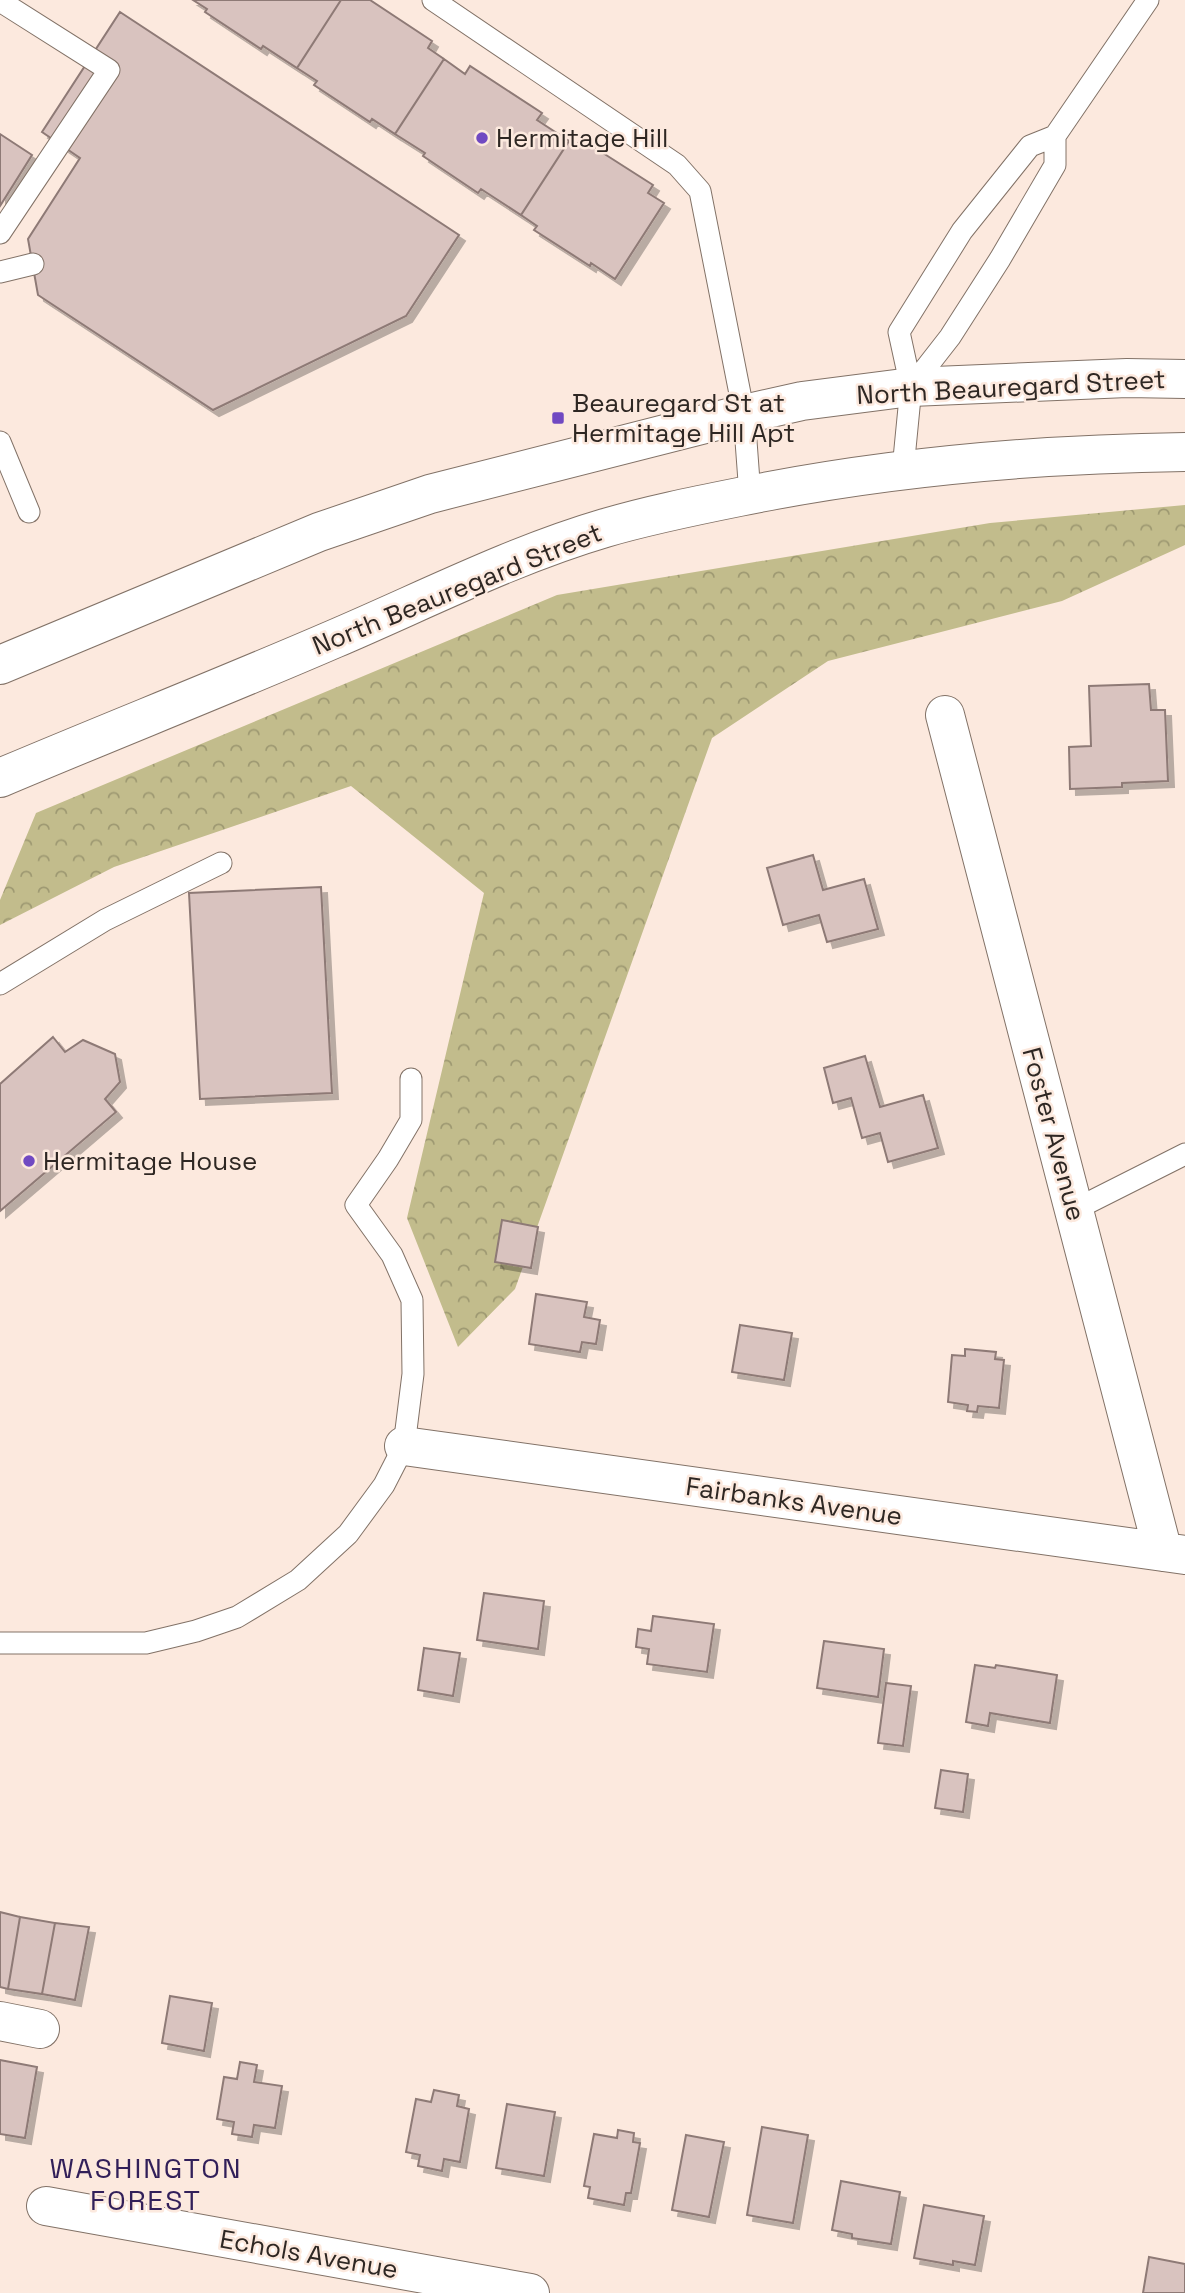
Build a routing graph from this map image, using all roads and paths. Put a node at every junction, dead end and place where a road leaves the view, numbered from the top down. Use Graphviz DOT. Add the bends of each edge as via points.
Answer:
graph roads {
  1 [pos="433,0"];
  2 [pos="1148,0"];
  3 [pos="0,1"];
  4 [pos="1055,136"];
  5 [pos="0,233"];
  6 [pos="33,264"];
  7 [pos="0,272"];
  8 [pos="1185,379"];
  9 [pos="911,387"];
  10 [pos="744,414"];
  11 [pos="0,442"];
  12 [pos="1185,452"];
  13 [pos="903,469"];
  14 [pos="750,495"];
  15 [pos="29,512"];
  16 [pos="0,665"];
  17 [pos="944,715"];
  18 [pos="0,778"];
  19 [pos="221,863"];
  20 [pos="0,984"];
  21 [pos="411,1079"];
  22 [pos="1185,1154"];
  23 [pos="1074,1210"];
  24 [pos="404,1446"];
  25 [pos="1174,1553"];
  26 [pos="0,1643"];
  27 [pos="0,2021"];
  28 [pos="40,2029"];
  29 [pos="46,2206"];
  30 [pos="530,2293"];
  1 -- 10 [label="lane" via="677,164 700,191"];
  2 -- 4 [label="lane"];
  3 -- 5 [label="lane" via="109,70"];
  4 -- 9 [label="lane" via="1055,165 957,326"];
  4 -- 9 [label="lane" via="1030,146 962,231 899,332"];
  6 -- 7 [label="lane"];
  8 -- 9 [label="main road, North Beauregard Street"];
  9 -- 10 [label="main road, North Beauregard Street" via="802,401"];
  9 -- 13 [label="lane"];
  10 -- 14 [label="lane"];
  10 -- 16 [label="main road, North Beauregard Street" via="430,494 331,527"];
  11 -- 15 [label="lane"];
  12 -- 13 [label="main road, North Beauregard Street" via="1012,458"];
  13 -- 14 [label="main road, North Beauregard Street"];
  14 -- 18 [label="main road, North Beauregard Street" via="604,528 543,550"];
  17 -- 23 [label="main road, Foster Avenue"];
  19 -- 20 [label="lane" via="105,920"];
  21 -- 24 [label="lane" via="411,1120 356,1205 392,1255 412,1300 413,1374"];
  22 -- 23 [label="lane"];
  23 -- 25 [label="main road, Foster Avenue"];
  24 -- 25 [label="main road, Fairbanks Avenue"];
  24 -- 26 [label="lane" via="384,1485 348,1534 298,1580 237,1617 146,1643"];
  27 -- 28 [label="main road"];
  29 -- 30 [label="main road, Echols Avenue"];
}
